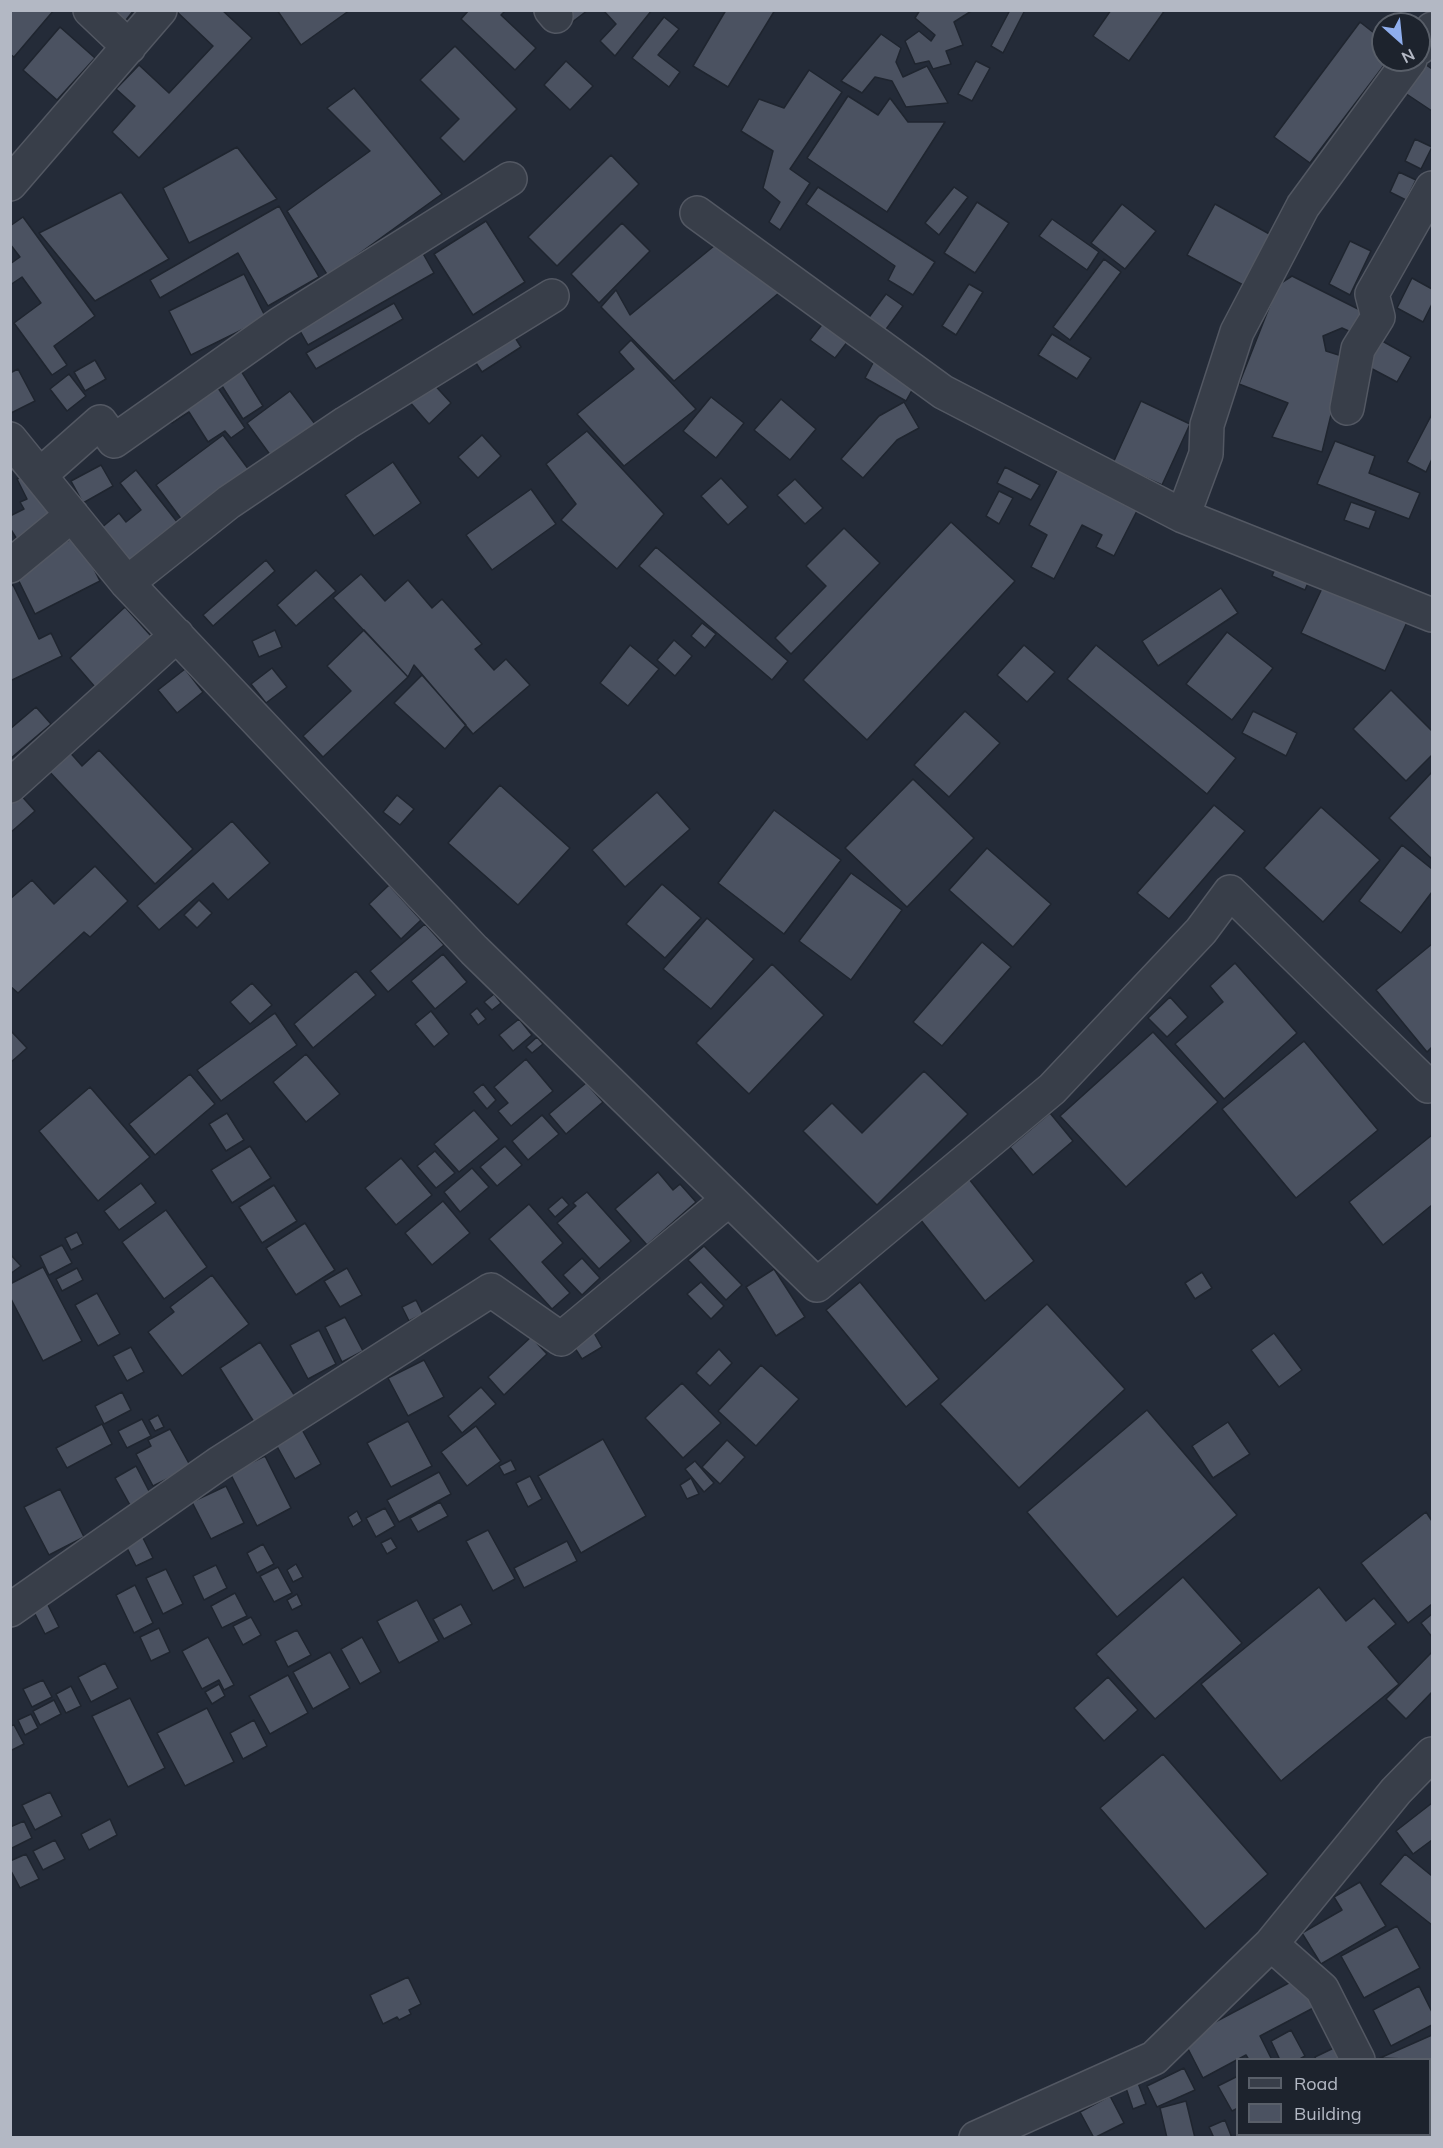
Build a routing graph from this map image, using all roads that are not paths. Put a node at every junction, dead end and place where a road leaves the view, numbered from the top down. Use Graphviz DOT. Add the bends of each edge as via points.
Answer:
graph roads {
  1 [pos="90,10"];
  2 [pos="160,10"];
  3 [pos="1420,10"];
  4 [pos="1432,21"];
  5 [pos="129,47"];
  6 [pos="1401,72"];
  7 [pos="510,178"];
  8 [pos="10,184"];
  9 [pos="1432,188"];
  10 [pos="697,213"];
  11 [pos="552,296"];
  12 [pos="1347,408"];
  13 [pos="10,439"];
  14 [pos="40,475"];
  15 [pos="72,515"];
  16 [pos="1183,516"];
  17 [pos="10,566"];
  18 [pos="128,583"];
  19 [pos="1432,615"];
  20 [pos="177,635"];
  21 [pos="10,786"];
  22 [pos="1431,1087"];
  23 [pos="728,1200"];
  24 [pos="10,1610"];
  25 [pos="1432,1754"];
  26 [pos="1271,1944"];
  27 [pos="1357,2058"];
  28 [pos="976,2138"];
  1 -- 5 [label="street"];
  2 -- 5 [label="street"];
  3 -- 4 [label="street"];
  5 -- 8 [label="street"];
  6 -- 16 [label="street" via="1303,206 1238,332 1208,425 1206,454"];
  7 -- 14 [label="street" via="279,324 114,441 100,422"];
  9 -- 12 [label="street" via="1372,294 1378,317 1358,349"];
  10 -- 16 [label="street" via="943,392"];
  11 -- 18 [label="street" via="346,423 229,502"];
  13 -- 14 [label="street"];
  14 -- 15 [label="street"];
  15 -- 17 [label="street"];
  15 -- 18 [label="street"];
  16 -- 19 [label="street"];
  18 -- 20 [label="street"];
  20 -- 21 [label="street"];
  20 -- 23 [label="street" via="474,950"];
  22 -- 23 [label="street" via="1230,892 1201,931 1052,1089 817,1285"];
  23 -- 24 [label="street" via="561,1339 491,1290 218,1464"];
  25 -- 26 [label="street" via="1396,1791"];
  26 -- 27 [label="street" via="1322,1989"];
  26 -- 28 [label="street" via="1154,2058"];
}
